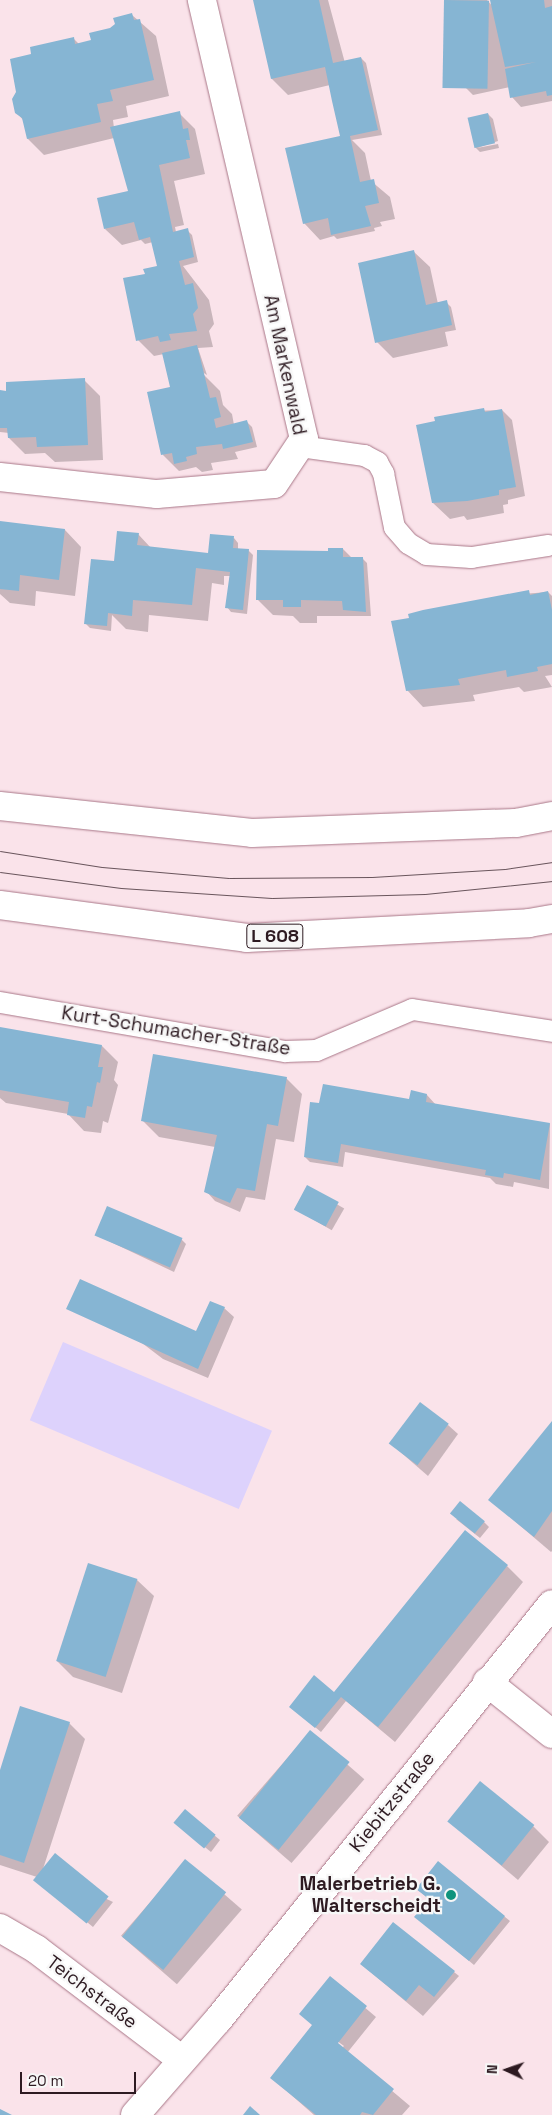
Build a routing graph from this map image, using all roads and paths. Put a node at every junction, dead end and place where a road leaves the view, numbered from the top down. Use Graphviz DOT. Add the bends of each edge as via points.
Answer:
graph roads {
  1 [pos="202,0"];
  2 [pos="300,446"];
  3 [pos="0,477"];
  4 [pos="548,545"];
  5 [pos="5,805"];
  6 [pos="552,816"];
  7 [pos="0,905"];
  8 [pos="552,919"];
  9 [pos="0,1002"];
  10 [pos="552,1031"];
  11 [pos="552,1604"];
  12 [pos="487,1682"];
  13 [pos="552,1734"];
  14 [pos="0,1928"];
  15 [pos="181,2059"];
  16 [pos="134,2115"];
  1 -- 2 [label="street, Am Markenwald" via="304,439"];
  2 -- 3 [label="street, Am Markenwald" via="274,484 157,494"];
  2 -- 4 [label="lane" via="364,455 377,462 383,473 394,527 408,543 426,554 471,557"];
  5 -- 6 [label="street" via="252,833 516,823"];
  7 -- 8 [label="street, L 608" via="247,938"];
  9 -- 10 [label="lane, Kurt-Schumacher-Straße" via="285,1051 316,1050 412,1009"];
  11 -- 12 [label="street, Kiebitzstraße"];
  12 -- 13 [label="street"];
  12 -- 15 [label="street, Kiebitzstraße" via="218,2020"];
  14 -- 15 [label="street, Teichstraße" via="36,1949"];
  15 -- 16 [label="street, Kiebitzstraße"];
}
